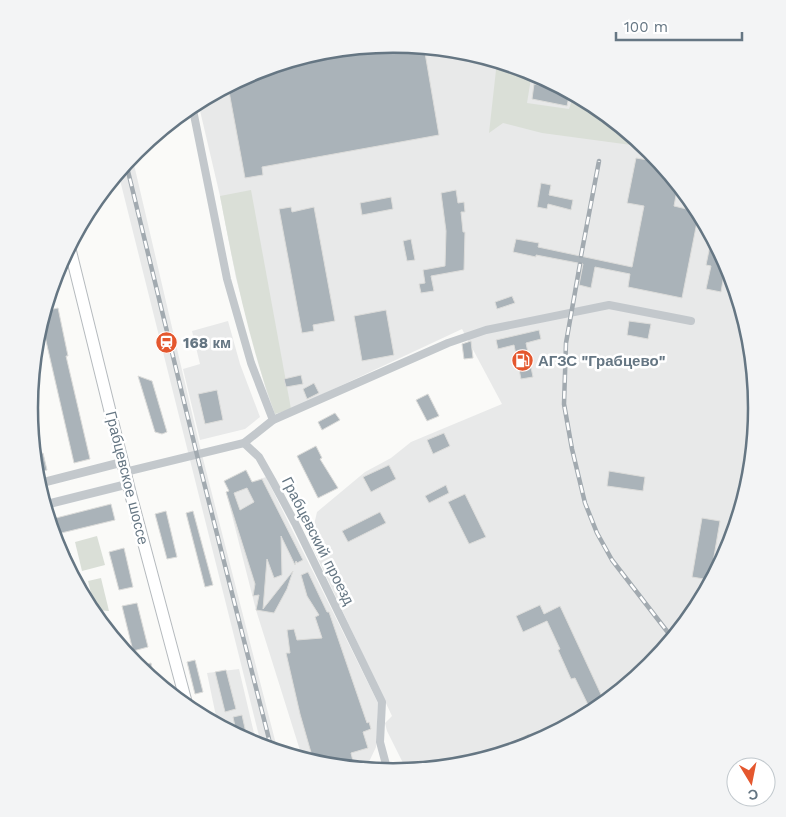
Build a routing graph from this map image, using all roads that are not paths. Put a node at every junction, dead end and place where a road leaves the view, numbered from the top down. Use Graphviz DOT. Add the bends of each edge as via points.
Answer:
graph roads {
  1 [pos="194,114"];
  2 [pos="72,256"];
  3 [pos="691,321"];
  4 [pos="273,420"];
  5 [pos="244,444"];
  6 [pos="125,473"];
  7 [pos="45,483"];
  8 [pos="50,502"];
  9 [pos="185,697"];
  10 [pos="386,764"];
  1 -- 4 [label="street" via="227,279 251,363"];
  2 -- 6 [label="main road, Грабцевское шоссе"];
  3 -- 4 [label="street" via="609,305 486,330"];
  4 -- 5 [label="street"];
  5 -- 6 [label="street"];
  5 -- 10 [label="street, Грабцевский проезд" via="259,457 277,489 382,702 380,742"];
  6 -- 7 [label="street"];
  6 -- 8 [label="street"];
  6 -- 9 [label="main road, Грабцевское шоссе"];
}
